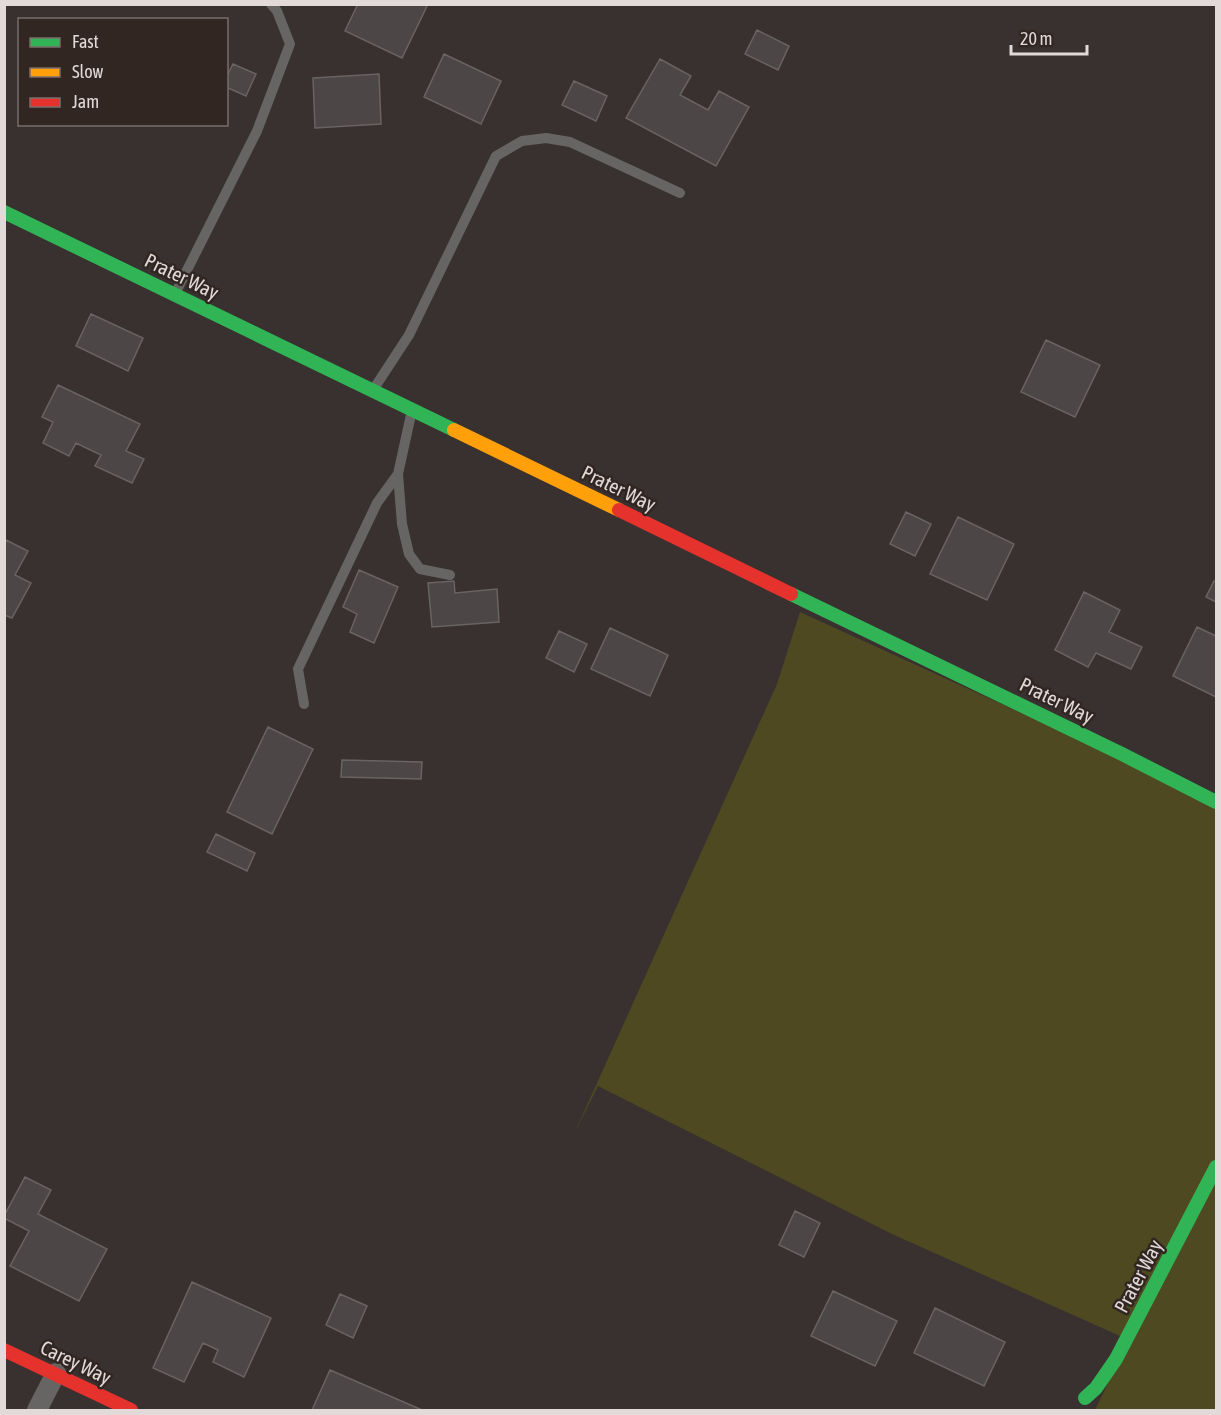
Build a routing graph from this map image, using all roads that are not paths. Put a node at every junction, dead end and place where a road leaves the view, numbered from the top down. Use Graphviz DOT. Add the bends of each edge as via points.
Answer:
graph roads {
  1 [pos="271,4"];
  2 [pos="680,193"];
  3 [pos="4,212"];
  4 [pos="174,294"];
  5 [pos="373,390"];
  6 [pos="412,409"];
  7 [pos="398,474"];
  8 [pos="450,575"];
  9 [pos="304,704"];
  10 [pos="1216,802"];
  11 [pos="1216,1167"];
  12 [pos="4,1350"];
  13 [pos="56,1373"];
  14 [pos="1085,1398"];
  15 [pos="38,1410"];
  16 [pos="131,1410"];
  1 -- 4 [label="lane" via="290,44 257,131"];
  2 -- 5 [label="lane" via="570,142 546,138 522,141 496,156 409,335"];
  3 -- 4 [label="street, Prater Way"];
  4 -- 5 [label="street, Prater Way"];
  5 -- 6 [label="street, Prater Way"];
  6 -- 7 [label="lane"];
  6 -- 10 [label="street, Prater Way"];
  7 -- 8 [label="lane" via="409,554 420,569"];
  7 -- 9 [label="lane" via="377,503 298,669"];
  11 -- 14 [label="street, Prater Way" via="1116,1359"];
  12 -- 13 [label="street, Carey Way"];
  13 -- 15 [label="street"];
  13 -- 16 [label="street, Carey Way"];
}
